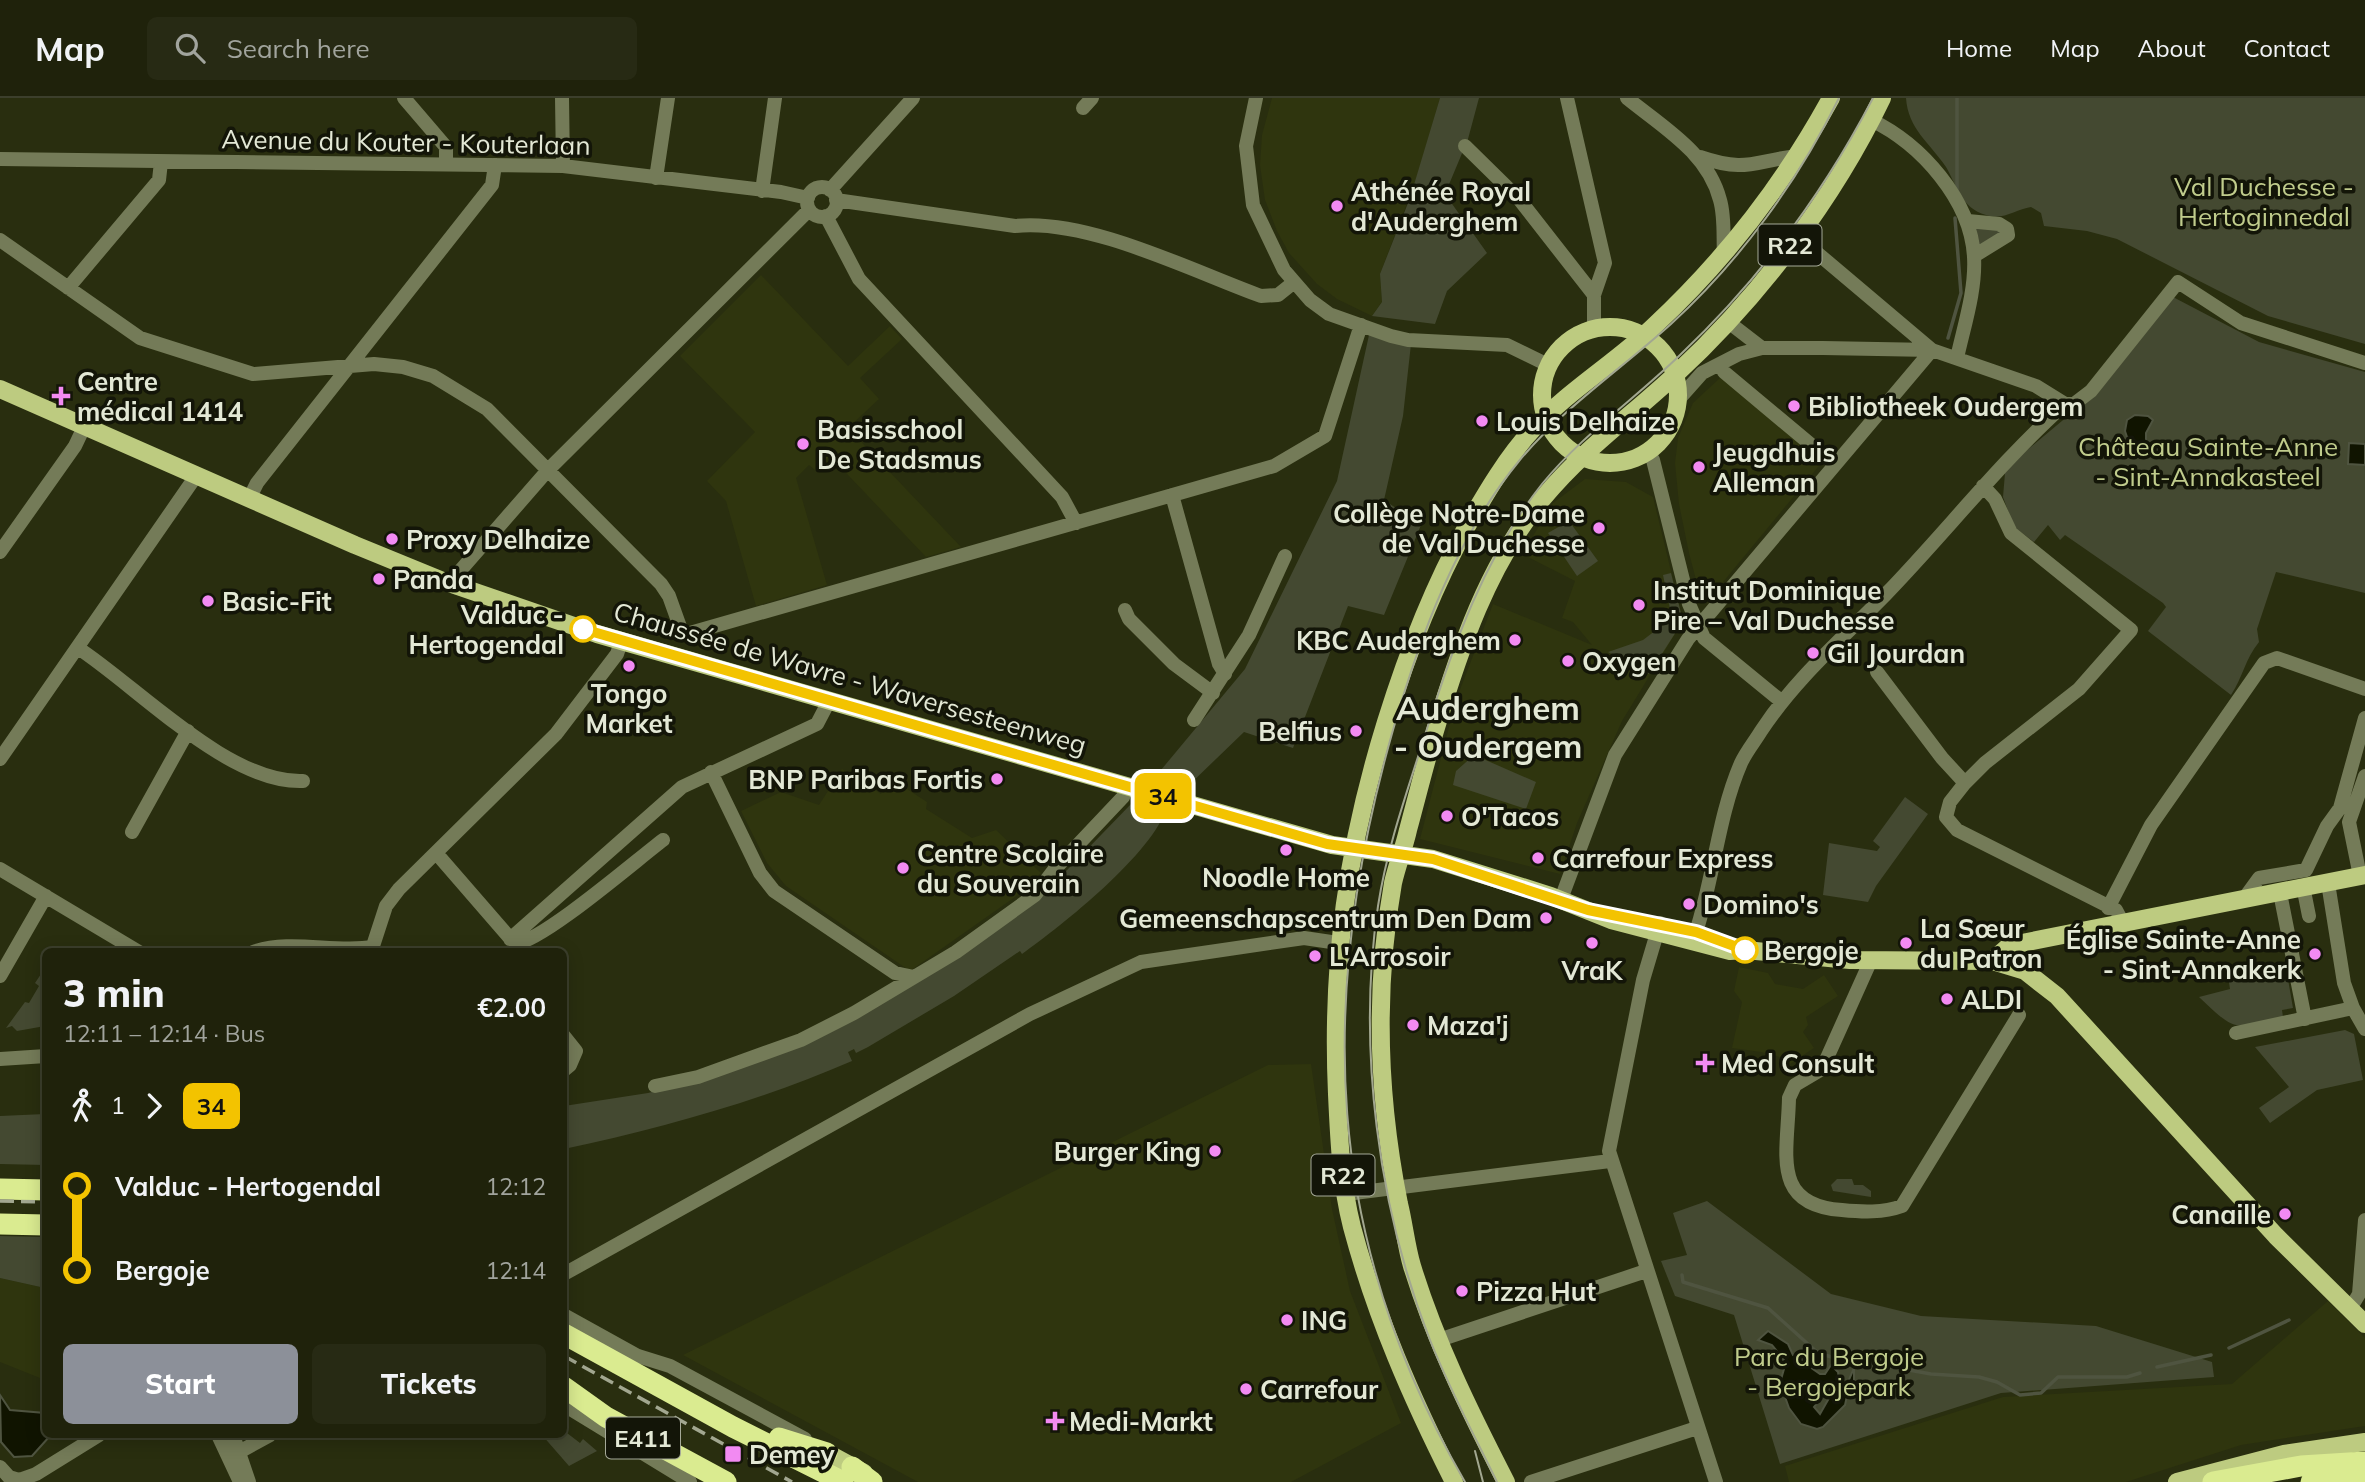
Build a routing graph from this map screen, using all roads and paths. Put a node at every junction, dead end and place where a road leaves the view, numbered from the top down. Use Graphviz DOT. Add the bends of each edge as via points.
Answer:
graph roads {
  1 [pos="404,98"];
  2 [pos="562,98"];
  3 [pos="668,98"];
  4 [pos="775,98"];
  5 [pos="913,98"];
  6 [pos="1256,98"];
  7 [pos="1566,98"];
  8 [pos="1627,98"];
  9 [pos="1831,98"];
  10 [pos="1882,98"];
  11 [pos="1871,120"];
  12 [pos="1465,146"];
  13 [pos="1797,156"];
  14 [pos="1700,157"];
  15 [pos="0,159"];
  16 [pos="162,162"];
  17 [pos="446,164"];
  18 [pos="495,165"];
  19 [pos="563,166"];
  20 [pos="656,177"];
  21 [pos="762,191"];
  22 [pos="833,195"];
  23 [pos="808,204"];
  24 [pos="826,216"];
  25 [pos="1968,221"];
  26 [pos="1797,236"];
  27 [pos="0,240"];
  28 [pos="1724,255"];
  29 [pos="1975,256"];
  30 [pos="1293,283"];
  31 [pos="68,288"];
  32 [pos="1594,295"];
  33 [pos="1727,321"];
  34 [pos="1361,325"];
  35 [pos="1594,328"];
  36 [pos="1644,335"];
  37 [pos="1762,348"];
  38 [pos="1932,350"];
  39 [pos="1957,358"];
  40 [pos="2365,363"];
  41 [pos="1548,365"];
  42 [pos="350,366"];
  43 [pos="1724,372"];
  44 [pos="1676,375"];
  45 [pos="0,390"];
  46 [pos="1678,400"];
  47 [pos="2065,404"];
  48 [pos="1545,417"];
  49 [pos="85,427"];
  50 [pos="1647,452"];
  51 [pos="1581,457"];
  52 [pos="1827,458"];
  53 [pos="548,470"];
  54 [pos="196,476"];
  55 [pos="1983,486"];
  56 [pos="1172,495"];
  57 [pos="249,499"];
  58 [pos="1076,523"];
  59 [pos="0,552"];
  60 [pos="1285,556"];
  61 [pos="454,584"];
  62 [pos="1125,610"];
  63 [pos="1699,626"];
  64 [pos="683,635"];
  65 [pos="621,642"];
  66 [pos="78,648"];
  67 [pos="677,658"];
  68 [pos="1877,672"];
  69 [pos="1225,674"];
  70 [pos="2365,689"];
  71 [pos="1213,693"];
  72 [pos="829,701"];
  73 [pos="1781,701"];
  74 [pos="2365,718"];
  75 [pos="1194,720"];
  76 [pos="188,731"];
  77 [pos="0,759"];
  78 [pos="711,772"];
  79 [pos="2365,776"];
  80 [pos="303,782"];
  81 [pos="1965,783"];
  82 [pos="1127,786"];
  83 [pos="2334,817"];
  84 [pos="2349,822"];
  85 [pos="132,832"];
  86 [pos="663,840"];
  87 [pos="1352,847"];
  88 [pos="437,854"];
  89 [pos="1401,854"];
  90 [pos="0,869"];
  91 [pos="2362,876"];
  92 [pos="2328,883"];
  93 [pos="2307,884"];
  94 [pos="2280,893"];
  95 [pos="46,897"];
  96 [pos="1561,899"];
  97 [pos="2243,900"];
  98 [pos="2108,908"];
  99 [pos="2309,916"];
  100 [pos="2124,925"];
  101 [pos="1658,929"];
  102 [pos="1696,932"];
  103 [pos="2055,939"];
  104 [pos="1338,943"];
  105 [pos="512,945"];
  106 [pos="132,948"];
  107 [pos="272,948"];
  108 [pos="301,948"];
  109 [pos="373,948"];
  110 [pos="1745,950"];
  111 [pos="1871,960"];
  112 [pos="1992,961"];
  113 [pos="2015,968"];
  114 [pos="0,976"];
  115 [pos="914,977"];
  116 [pos="2353,1008"];
  117 [pos="2019,1015"];
  118 [pos="2305,1019"];
  119 [pos="2365,1029"];
  120 [pos="2236,1033"];
  121 [pos="567,1040"];
  122 [pos="42,1056"];
  123 [pos="0,1059"];
  124 [pos="567,1068"];
  125 [pos="654,1086"];
  126 [pos="1610,1161"];
  127 [pos="1395,1186"];
  128 [pos="0,1189"];
  129 [pos="42,1189"];
  130 [pos="1346,1194"];
  131 [pos="2365,1220"];
  132 [pos="0,1224"];
  133 [pos="42,1225"];
  134 [pos="1646,1271"];
  135 [pos="567,1272"];
  136 [pos="2350,1309"];
  137 [pos="567,1317"];
  138 [pos="2365,1324"];
  139 [pos="567,1336"];
  140 [pos="1439,1340"];
  141 [pos="635,1373"];
  142 [pos="567,1389"];
  143 [pos="567,1407"];
  144 [pos="1697,1428"];
  145 [pos="94,1438"];
  146 [pos="219,1438"];
  147 [pos="234,1438"];
  148 [pos="265,1438"];
  149 [pos="2365,1442"];
  150 [pos="239,1452"];
  151 [pos="827,1453"];
  152 [pos="2365,1462"];
  153 [pos="0,1467"];
  154 [pos="848,1475"];
  155 [pos="2365,1478"];
  156 [pos="18,1481"];
  157 [pos="240,1482"];
  158 [pos="249,1482"];
  159 [pos="690,1482"];
  160 [pos="726,1482"];
  161 [pos="872,1482"];
  162 [pos="881,1482"];
  163 [pos="1454,1482"];
  164 [pos="1506,1482"];
  165 [pos="1531,1482"];
  166 [pos="1716,1482"];
  167 [pos="2177,1482"];
  168 [pos="2213,1482"];
  169 [pos="2311,1482"];
  1 -- 17 [label="street" via="446,147"];
  2 -- 19 [label="street"];
  3 -- 20 [label="street"];
  4 -- 21 [label="street"];
  5 -- 22 [label="street"];
  6 -- 30 [label="street" via="1247,146 1253,205"];
  7 -- 32 [label="street" via="1605,263"];
  8 -- 14 [label="street"];
  9 -- 13 [label="main road, R22"];
  10 -- 11 [label="main road, R22"];
  11 -- 25 [label="street" via="1920,154"];
  11 -- 26 [label="main road, R22"];
  12 -- 32 [label="street" via="1519,199"];
  13 -- 14 [label="street" via="1747,167 1724,166"];
  13 -- 28 [label="main road, R22"];
  14 -- 28 [label="street" via="1721,203"];
  15 -- 16 [label="street, Avenue du Kouter - Kouterlaan"];
  16 -- 17 [label="street, Avenue du Kouter - Kouterlaan"];
  16 -- 31 [label="street" via="159,180"];
  17 -- 18 [label="street, Avenue du Kouter - Kouterlaan"];
  18 -- 19 [label="street, Avenue du Kouter - Kouterlaan"];
  18 -- 42 [label="street" via="492,185"];
  19 -- 20 [label="street, Avenue du Kouter - Kouterlaan"];
  20 -- 21 [label="street, Avenue du Kouter - Kouterlaan"];
  21 -- 23 [label="street, Avenue du Kouter - Kouterlaan"];
  22 -- 23 [label="street" via="817,188"];
  22 -- 24 [label="street" via="834,210"];
  22 -- 30 [label="street" via="1094,234 1261,296 1278,295"];
  23 -- 24 [label="street" via="816,216"];
  23 -- 53 [label="street"];
  24 -- 58 [label="street" via="859,279 1062,496"];
  25 -- 29 [label="street"];
  25 -- 29 [label="street" via="2007,229 2008,235"];
  26 -- 33 [label="main road, R22"];
  26 -- 38 [label="street"];
  27 -- 31 [label="street"];
  28 -- 36 [label="main road, R22"];
  29 -- 39 [label="street"];
  30 -- 34 [label="street" via="1329,314"];
  31 -- 42 [label="street" via="139,338 253,374"];
  32 -- 35 [label="street"];
  33 -- 37 [label="street"];
  33 -- 44 [label="main road, R22"];
  34 -- 41 [label="street" via="1408,340 1507,345"];
  34 -- 56 [label="street" via="1325,436 1274,466"];
  35 -- 36 [label="main road" via="1628,329"];
  35 -- 41 [label="main road" via="1567,341"];
  36 -- 44 [label="main road" via="1666,355"];
  36 -- 48 [label="main road, R22"];
  37 -- 38 [label="street"];
  37 -- 46 [label="street" via="1713,366"];
  38 -- 39 [label="street"];
  38 -- 63 [label="street"];
  39 -- 47 [label="street" via="2036,386"];
  40 -- 47 [label="street" via="2241,323 2178,282 2091,391 2074,404"];
  41 -- 48 [label="main road" via="1543,382"];
  42 -- 53 [label="street" via="403,367 433,376 486,409"];
  42 -- 57 [label="street"];
  43 -- 52 [label="street"];
  44 -- 46 [label="main road"];
  44 -- 51 [label="main road, R22"];
  45 -- 49 [label="main road, Chaussée de Wavre - Waversesteenweg"];
  46 -- 50 [label="main road" via="1669,430"];
  47 -- 55 [label="street"];
  48 -- 51 [label="main road" via="1558,440"];
  48 -- 87 [label="main road, R22" via="1502,469 1444,568 1408,652"];
  49 -- 54 [label="main road, Chaussée de Wavre - Waversesteenweg"];
  49 -- 59 [label="street"];
  50 -- 51 [label="main road" via="1614,463"];
  50 -- 63 [label="street"];
  51 -- 89 [label="main road, R22" via="1528,518 1487,591 1451,676"];
  53 -- 61 [label="street" via="459,572"];
  53 -- 64 [label="street" via="662,584"];
  54 -- 57 [label="main road, Chaussée de Wavre - Waversesteenweg"];
  54 -- 66 [label="street"];
  55 -- 73 [label="street"];
  55 -- 81 [label="street" via="1995,499 2011,533 2131,630 2079,689"];
  56 -- 58 [label="street"];
  56 -- 69 [label="street"];
  57 -- 61 [label="main road, Chaussée de Wavre - Waversesteenweg"];
  58 -- 64 [label="street"];
  60 -- 69 [label="street" via="1249,635"];
  61 -- 65 [label="main road, Chaussée de Wavre - Waversesteenweg"];
  62 -- 71 [label="street" via="1174,664"];
  63 -- 73 [label="street" via="1704,638"];
  63 -- 96 [label="street" via="1615,755"];
  64 -- 67 [label="street"];
  65 -- 67 [label="main road, Chaussée de Wavre - Waversesteenweg"];
  65 -- 88 [label="street" via="615,657 556,734"];
  66 -- 76 [label="street"];
  66 -- 77 [label="street"];
  67 -- 72 [label="main road, Chaussée de Wavre - Waversesteenweg"];
  68 -- 81 [label="street"];
  69 -- 71 [label="street"];
  70 -- 98 [label="street" via="2277,658 2263,663 2151,825"];
  71 -- 75 [label="street"];
  72 -- 78 [label="street" via="817,724"];
  72 -- 82 [label="main road, Chaussée de Wavre - Waversesteenweg"];
  73 -- 102 [label="street" via="1741,762"];
  74 -- 83 [label="street"];
  76 -- 80 [label="street" via="220,754 285,782"];
  76 -- 85 [label="street"];
  78 -- 105 [label="street" via="649,813"];
  78 -- 115 [label="street" via="760,873 774,891 895,973"];
  79 -- 84 [label="street"];
  81 -- 98 [label="street" via="1946,809 1957,830"];
  82 -- 87 [label="main road, Chaussée de Wavre - Waversesteenweg" via="1327,844"];
  82 -- 115 [label="street" via="1123,797 1035,895"];
  83 -- 84 [label="street"];
  83 -- 93 [label="street"];
  84 -- 91 [label="street"];
  86 -- 105 [label="street" via="531,940"];
  87 -- 89 [label="main road, Chaussée de Wavre - Waversesteenweg"];
  87 -- 104 [label="main road, R22"];
  88 -- 105 [label="street"];
  88 -- 109 [label="street" via="386,906"];
  89 -- 96 [label="main road, Chaussée de Wavre - Waversesteenweg" via="1433,859"];
  89 -- 127 [label="main road, R22" via="1389,910 1382,999 1382,1075"];
  90 -- 95 [label="street"];
  91 -- 92 [label="main road"];
  92 -- 93 [label="main road"];
  92 -- 116 [label="street" via="2344,983"];
  93 -- 94 [label="main road"];
  93 -- 97 [label="street" via="2259,878"];
  93 -- 99 [label="street"];
  94 -- 97 [label="main road"];
  94 -- 118 [label="street"];
  95 -- 106 [label="street"];
  95 -- 114 [label="street"];
  96 -- 101 [label="main road, Chaussée de Wavre - Waversesteenweg"];
  97 -- 100 [label="main road"];
  98 -- 100 [label="street" via="2119,914"];
  100 -- 103 [label="main road"];
  101 -- 102 [label="main road, Chaussée de Wavre - Waversesteenweg"];
  101 -- 110 [label="main road, Chaussée de Wavre - Waversesteenweg" via="1730,951"];
  101 -- 126 [label="street" via="1643,980"];
  102 -- 110 [label="main road, Chaussée de Wavre - Waversesteenweg"];
  103 -- 112 [label="main road" via="2009,946"];
  103 -- 113 [label="main road" via="2035,947"];
  104 -- 130 [label="main road, R22" via="1335,1049"];
  104 -- 135 [label="street" via="1304,937 1141,962 1030,1014"];
  107 -- 108 [label="street"];
  110 -- 111 [label="main road, Chaussée de Wavre - Waversesteenweg"];
  111 -- 112 [label="main road, Chaussée de Wavre - Waversesteenweg"];
  111 -- 117 [label="street" via="1822,1069 1795,1085 1789,1098 1790,1185 1799,1197 1821,1209 1889,1211 1902,1206"];
  112 -- 113 [label="main road, Chaussée de Wavre - Waversesteenweg"];
  113 -- 136 [label="main road, Chaussée de Wavre - Waversesteenweg" via="2057,996 2276,1236"];
  115 -- 125 [label="street" via="801,1040 698,1077"];
  116 -- 118 [label="street"];
  116 -- 119 [label="street"];
  118 -- 120 [label="street"];
  121 -- 124 [label="street" via="576,1051"];
  122 -- 123 [label="street"];
  126 -- 127 [label="street"];
  126 -- 134 [label="street"];
  127 -- 130 [label="street"];
  127 -- 140 [label="main road, R22" via="1411,1262"];
  128 -- 129 [label="highway"];
  130 -- 163 [label="main road, R22" via="1383,1330"];
  131 -- 136 [label="street" via="2359,1294"];
  132 -- 133 [label="highway"];
  134 -- 140 [label="street"];
  134 -- 144 [label="street"];
  136 -- 138 [label="main road, Chaussée de Wavre - Waversesteenweg"];
  137 -- 151 [label="street" via="638,1356 670,1366"];
  139 -- 141 [label="highway, E411"];
  140 -- 164 [label="main road, R22"];
  141 -- 151 [label="highway" via="667,1381 782,1439"];
  141 -- 154 [label="highway, E411" via="733,1427"];
  142 -- 160 [label="highway, E411" via="606,1417"];
  143 -- 159 [label="street"];
  144 -- 165 [label="street"];
  144 -- 166 [label="street"];
  145 -- 156 [label="street"];
  146 -- 157 [label="street"];
  147 -- 150 [label="street"];
  148 -- 150 [label="street"];
  149 -- 167 [label="main road" via="2284,1454"];
  150 -- 158 [label="street"];
  151 -- 154 [label="main road"];
  152 -- 168 [label="highway" via="2301,1466"];
  153 -- 156 [label="street"];
  154 -- 161 [label="highway"];
  154 -- 162 [label="main road"];
  155 -- 169 [label="highway"];
}
